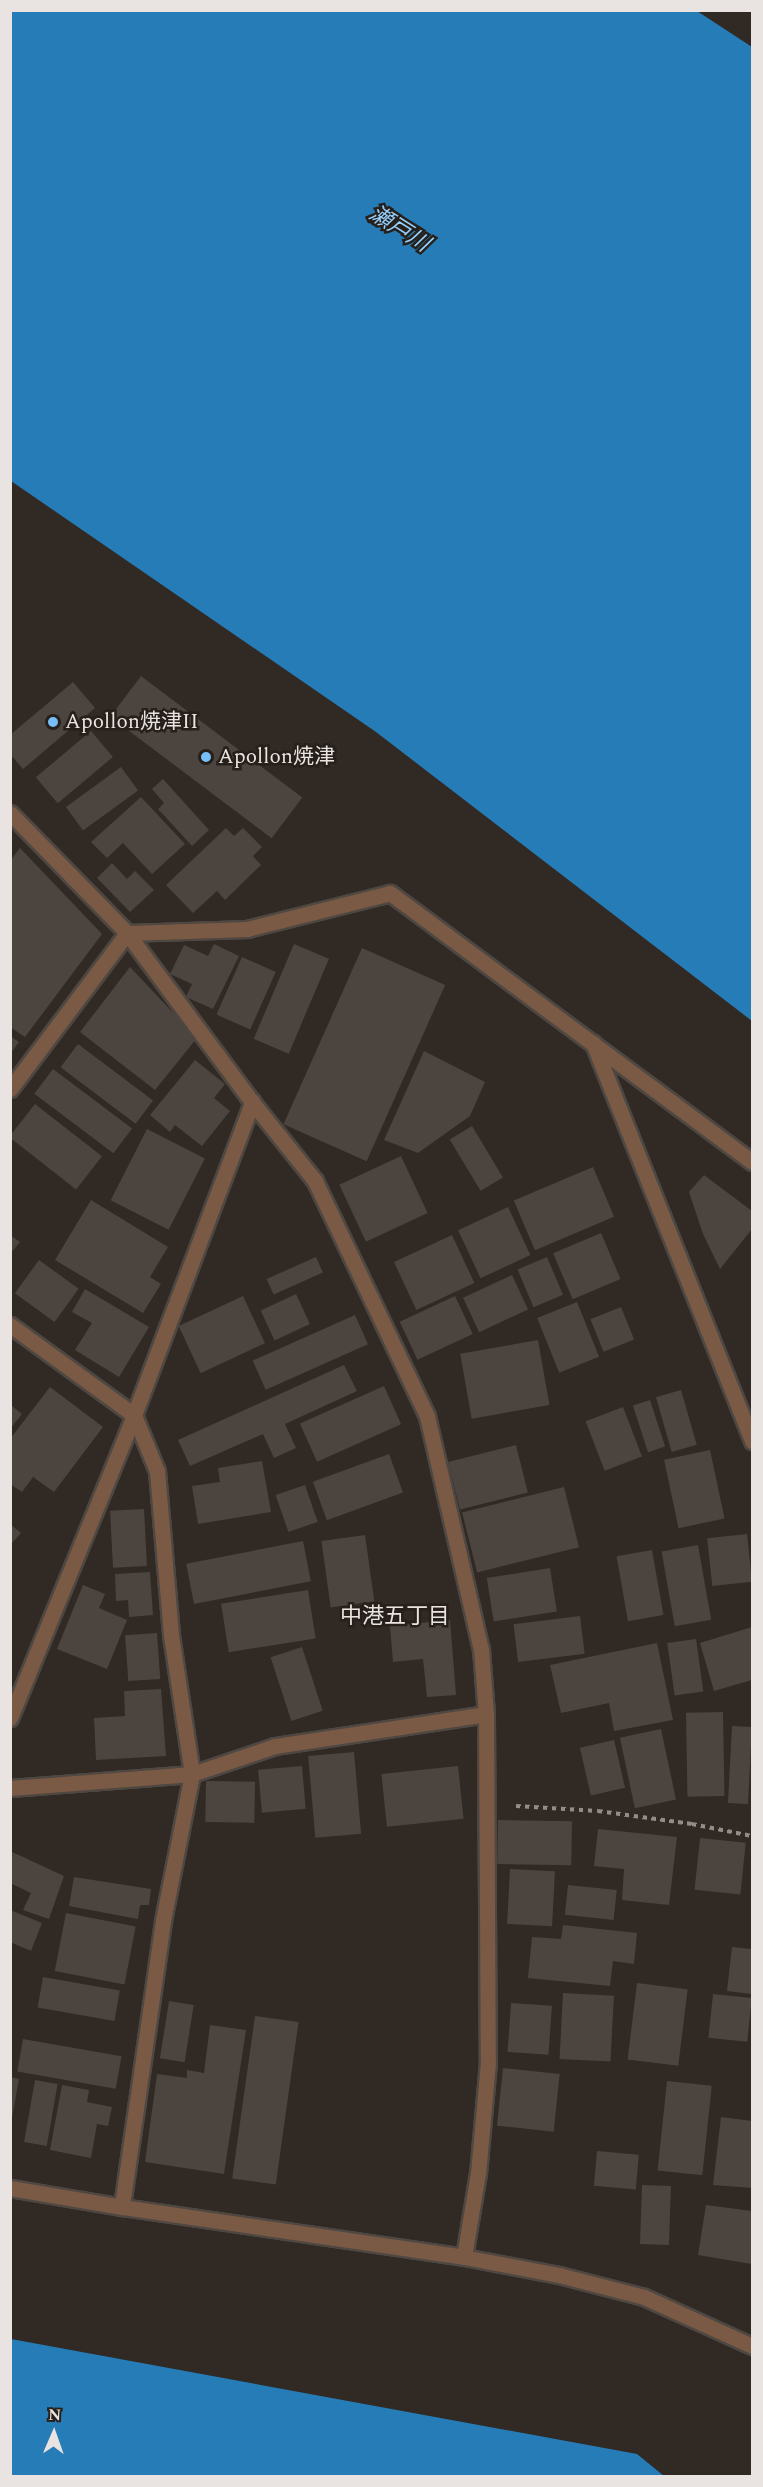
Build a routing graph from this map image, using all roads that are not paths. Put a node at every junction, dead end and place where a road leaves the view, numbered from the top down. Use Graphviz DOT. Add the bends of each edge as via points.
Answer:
graph roads {
  1 [pos="10,813"];
  2 [pos="127,933"];
  3 [pos="593,1043"];
  4 [pos="10,1089"];
  5 [pos="252,1102"];
  6 [pos="753,1162"];
  7 [pos="10,1325"];
  8 [pos="134,1415"];
  9 [pos="753,1441"];
  10 [pos="486,1714"];
  11 [pos="10,1718"];
  12 [pos="192,1774"];
  13 [pos="10,1788"];
  14 [pos="10,2188"];
  15 [pos="122,2207"];
  16 [pos="464,2257"];
  17 [pos="753,2346"];
  1 -- 2 [label="street"];
  2 -- 3 [label="street" via="247,929 390,893"];
  2 -- 4 [label="street"];
  2 -- 5 [label="street"];
  3 -- 6 [label="street"];
  3 -- 9 [label="street"];
  5 -- 8 [label="street"];
  5 -- 10 [label="street" via="315,1181 427,1416 481,1649"];
  7 -- 8 [label="street"];
  8 -- 11 [label="street"];
  8 -- 12 [label="street" via="157,1471 171,1635"];
  10 -- 12 [label="street" via="275,1746"];
  10 -- 16 [label="street" via="488,2062 478,2173"];
  12 -- 13 [label="street"];
  12 -- 15 [label="street" via="163,1921"];
  14 -- 15 [label="street"];
  15 -- 16 [label="street"];
  16 -- 17 [label="street" via="644,2296"];
}
